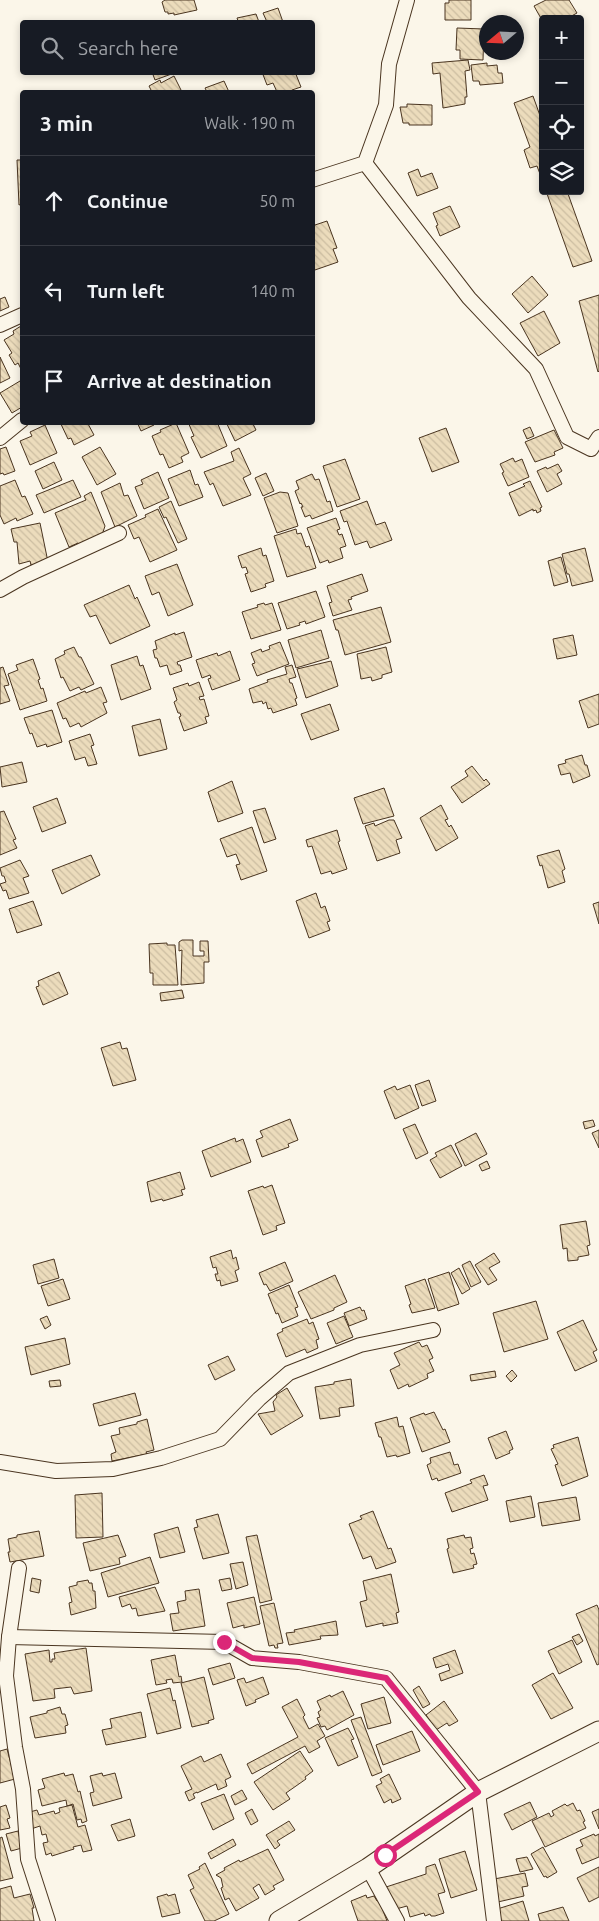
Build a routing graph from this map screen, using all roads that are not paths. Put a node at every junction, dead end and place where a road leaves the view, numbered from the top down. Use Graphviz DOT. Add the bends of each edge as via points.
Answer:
graph roads {
  1 [pos="407,0"];
  2 [pos="365,163"];
  3 [pos="315,179"];
  4 [pos="20,316"];
  5 [pos="0,325"];
  6 [pos="20,422"];
  7 [pos="599,437"];
  8 [pos="0,438"];
  9 [pos="119,533"];
  10 [pos="0,590"];
  11 [pos="434,1330"];
  12 [pos="0,1462"];
  13 [pos="18,1568"];
  14 [pos="9,1637"];
  15 [pos="599,1731"];
  16 [pos="478,1792"];
  17 [pos="368,1868"];
  18 [pos="48,1921"];
  19 [pos="279,1921"];
  20 [pos="396,1921"];
  21 [pos="494,1921"];
  1 -- 2 [label="street" via="389,64 386,105"];
  2 -- 3 [label="street"];
  2 -- 7 [label="street" via="469,298 536,369 567,437 591,449"];
  4 -- 5 [label="street"];
  6 -- 8 [label="street"];
  9 -- 10 [label="street"];
  11 -- 12 [label="street" via="360,1345 289,1373 220,1439 161,1458 113,1469 56,1471"];
  13 -- 14 [label="street"];
  14 -- 16 [label="street" via="224,1642 252,1658 299,1662 386,1678"];
  14 -- 18 [label="street" via="6,1676 23,1789 28,1859"];
  15 -- 16 [label="street"];
  16 -- 17 [label="street"];
  16 -- 21 [label="street"];
  17 -- 19 [label="street"];
  17 -- 20 [label="street"];
}
